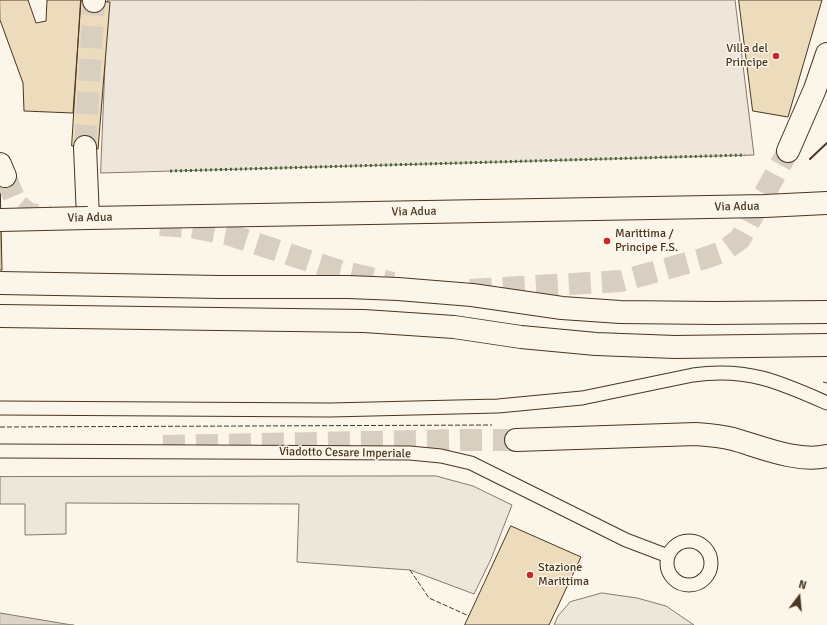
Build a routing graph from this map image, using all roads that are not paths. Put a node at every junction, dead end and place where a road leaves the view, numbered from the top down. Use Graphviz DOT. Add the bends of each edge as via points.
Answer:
graph roads {
  1 [pos="827,54"];
  2 [pos="85,147"];
  3 [pos="788,151"];
  4 [pos="827,203"];
  5 [pos="88,218"];
  6 [pos="0,220"];
  7 [pos="0,283"];
  8 [pos="827,312"];
  9 [pos="0,316"];
  10 [pos="827,345"];
  11 [pos="827,403"];
  12 [pos="0,408"];
  13 [pos="516,440"];
  14 [pos="0,451"];
  15 [pos="827,456"];
  16 [pos="668,556"];
  1 -- 3 [label="main road"];
  2 -- 5 [label="main road"];
  4 -- 5 [label="main road, Via Adua"];
  5 -- 6 [label="main road, Via Adua, bridge"];
  7 -- 8 [label="main road, bridge" via="348,287 465,295 562,308 620,312"];
  9 -- 10 [label="main road" via="364,321 454,327 596,344 675,347"];
  11 -- 12 [label="lane" via="770,380 727,372 711,372 582,398 498,406 330,410"];
  13 -- 15 [label="main road" via="696,434 721,437 795,456"];
  14 -- 16 [label="lane, Viadotto Cesare Imperiale" via="410,453 441,456 470,463 626,540"];
  16 -- 16 [label="lane" via="676,545 682,542 703,540 710,556 709,571 700,582 685,585 672,578 668,571"];
}
